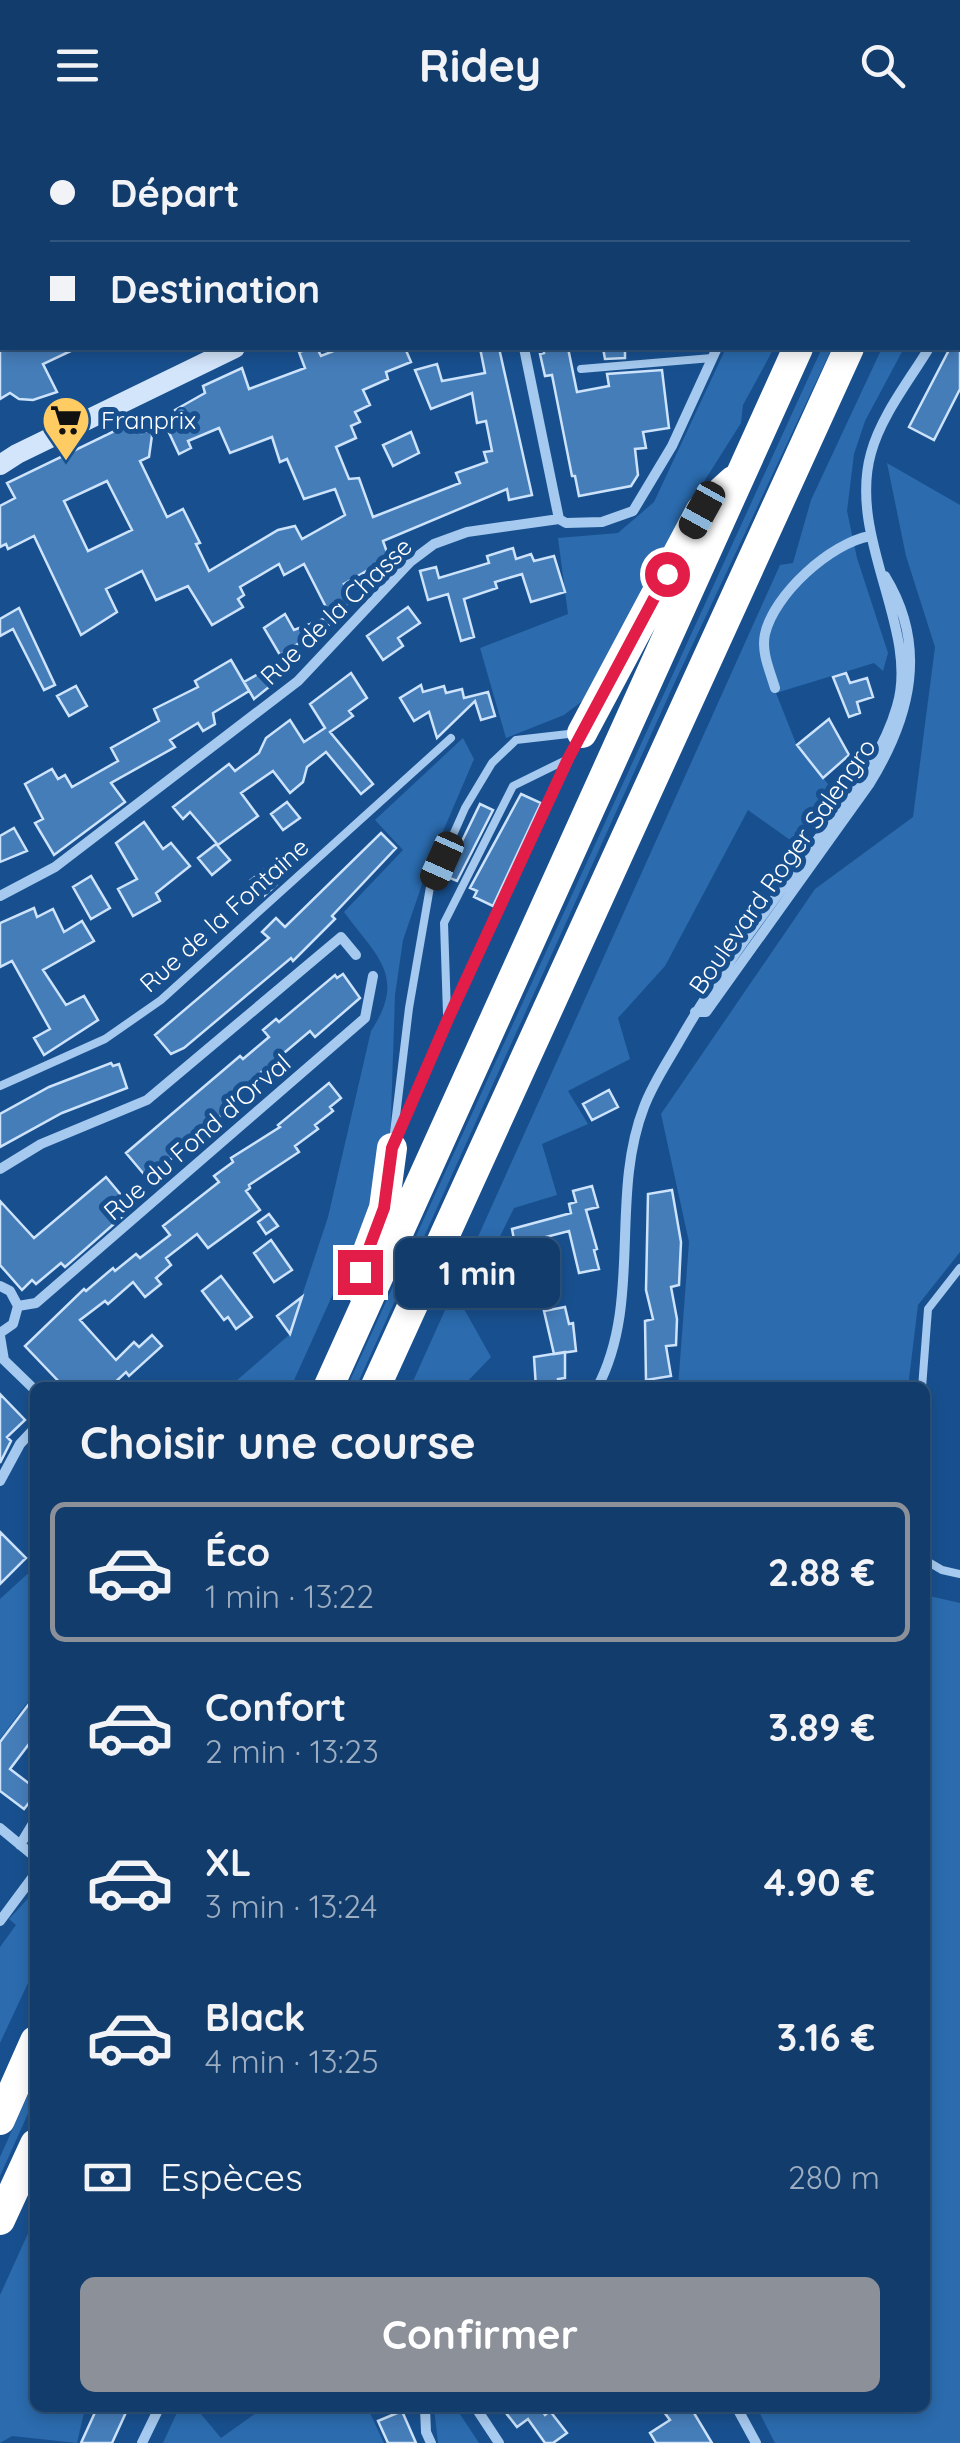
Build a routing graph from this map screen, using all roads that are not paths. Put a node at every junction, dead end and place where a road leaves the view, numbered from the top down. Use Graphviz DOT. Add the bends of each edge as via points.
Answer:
graph roads {
  1 [pos="231,350"];
  2 [pos="524,350"];
  3 [pos="797,350"];
  4 [pos="848,350"];
  5 [pos="928,350"];
  6 [pos="714,353"];
  7 [pos="581,368"];
  8 [pos="0,465"];
  9 [pos="743,472"];
  10 [pos="558,519"];
  11 [pos="870,536"];
  12 [pos="775,688"];
  13 [pos="451,738"];
  14 [pos="575,746"];
  15 [pos="0,896"];
  16 [pos="356,955"];
  17 [pos="373,976"];
  18 [pos="448,1019"];
  19 [pos="0,1086"];
  20 [pos="392,1148"];
  21 [pos="0,1169"];
  22 [pos="960,1268"];
  23 [pos="0,1286"];
  24 [pos="18,1306"];
  25 [pos="362,1315"];
  26 [pos="0,1334"];
  27 [pos="331,1382"];
  28 [pos="378,1382"];
  29 [pos="599,1382"];
  30 [pos="922,1382"];
  31 [pos="30,1385"];
  32 [pos="30,1433"];
  33 [pos="3,1478"];
  34 [pos="930,1563"];
  35 [pos="960,1574"];
  36 [pos="0,1828"];
  37 [pos="30,1828"];
  38 [pos="20,1845"];
  39 [pos="30,1853"];
  40 [pos="30,1881"];
  41 [pos="0,1921"];
  42 [pos="30,2052"];
  43 [pos="0,2120"];
  44 [pos="30,2155"];
  45 [pos="0,2220"];
  46 [pos="157,2412"];
  47 [pos="426,2412"];
  48 [pos="479,2412"];
  49 [pos="739,2412"];
  50 [pos="142,2443"];
  51 [pos="431,2443"];
  52 [pos="499,2443"];
  53 [pos="756,2443"];
  1 -- 8 [label="main road"];
  2 -- 10 [label="street"];
  3 -- 9 [label="highway"];
  4 -- 28 [label="highway"];
  5 -- 11 [label="street, Boulevard Roger Salengro" via="870,454"];
  6 -- 7 [label="lane"];
  6 -- 10 [label="street, Rue de la Chasse" via="672,446 633,511 602,522"];
  9 -- 14 [label="highway" via="702,510"];
  9 -- 25 [label="highway"];
  10 -- 15 [label="street, Rue de la Chasse" via="467,532 434,544 298,681 54,867"];
  11 -- 12 [label="street" via="852,539 802,575 780,606 764,648"];
  11 -- 29 [label="street, Boulevard Roger Salengro" via="878,566 900,600 911,655 908,703 870,782 706,1012 695,1012 654,1082 630,1151 618,1318"];
  13 -- 19 [label="lane, Rue de la Fontaine" via="160,1000 105,1039"];
  14 -- 18 [label="lane"];
  14 -- 18 [label="lane" via="513,786 444,923"];
  14 -- 20 [label="lane" via="516,740 492,763 465,808 430,887"];
  16 -- 21 [label="street" via="341,938 156,1094"];
  17 -- 24 [label="street, Rue du Fond d'Orval" via="365,1018 36,1303"];
  18 -- 20 [label="lane"];
  20 -- 25 [label="highway" via="384,1208 360,1272"];
  22 -- 30 [label="lane" via="928,1310"];
  23 -- 24 [label="street"];
  24 -- 26 [label="street" via="13,1324"];
  25 -- 27 [label="highway"];
  26 -- 31 [label="street" via="4,1360"];
  32 -- 33 [label="street"];
  34 -- 35 [label="lane"];
  36 -- 38 [label="street"];
  37 -- 38 [label="street"];
  38 -- 39 [label="street"];
  40 -- 41 [label="street"];
  42 -- 43 [label="highway"];
  44 -- 45 [label="highway"];
  46 -- 50 [label="street"];
  47 -- 51 [label="street"];
  48 -- 52 [label="street"];
  49 -- 53 [label="street"];
}
